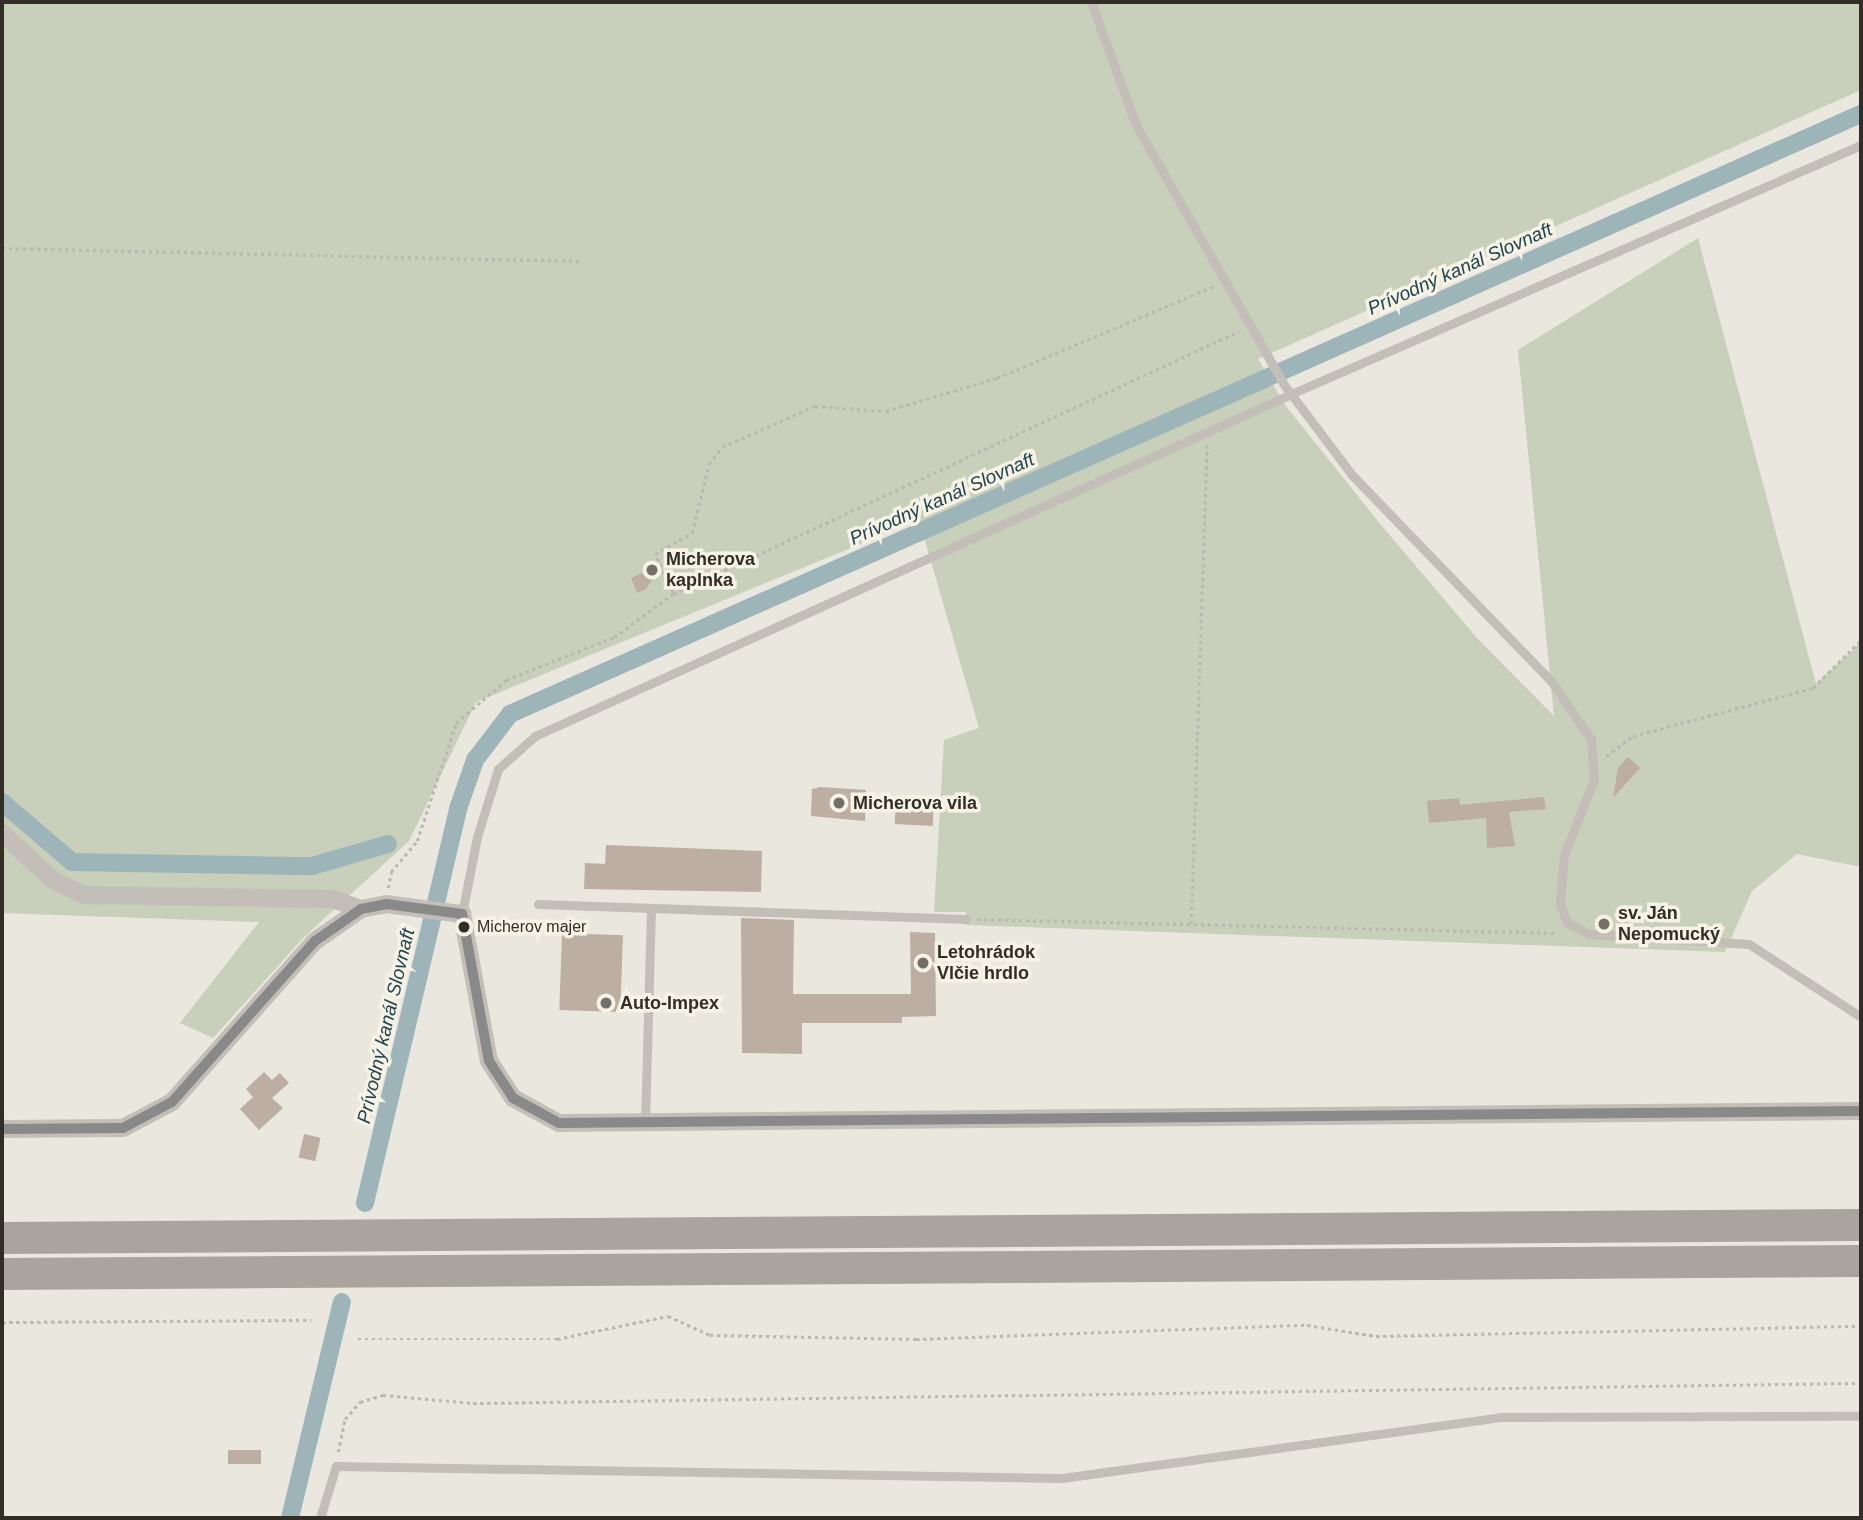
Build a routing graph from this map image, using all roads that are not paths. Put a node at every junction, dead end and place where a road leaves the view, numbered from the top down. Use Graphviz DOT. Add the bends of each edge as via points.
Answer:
graph roads {
  1 [pos="1091,2"];
  2 [pos="1861,145"];
  3 [pos="1288,390"];
  4 [pos="2,833"];
  5 [pos="538,904"];
  6 [pos="361,909"];
  7 [pos="652,909"];
  8 [pos="456,913"];
  9 [pos="966,919"];
  10 [pos="1861,1017"];
  11 [pos="1861,1111"];
  12 [pos="645,1125"];
  13 [pos="2,1129"];
  14 [pos="1861,1225"];
  15 [pos="2,1238"];
  16 [pos="1861,1261"];
  17 [pos="2,1274"];
  18 [pos="1861,1416"];
  19 [pos="320,1518"];
  1 -- 3 [label="lane" via="1136,125"];
  2 -- 3 [label="lane"];
  3 -- 8 [label="lane" via="1208,432 534,736 498,768"];
  3 -- 10 [label="lane" via="1352,475 1552,681 1591,739 1597,762 1564,855 1560,893 1567,923 1590,934 1749,944"];
  4 -- 6 [label="street" via="53,880 84,895 333,899"];
  5 -- 7 [label="lane"];
  6 -- 8 [label="street" via="420,905"];
  6 -- 13 [label="street" via="314,941 172,1102 123,1128"];
  7 -- 9 [label="lane"];
  7 -- 12 [label="lane"];
  8 -- 12 [label="street" via="489,1061 513,1098 559,1123"];
  11 -- 12 [label="street"];
  14 -- 15 [label="highway"];
  16 -- 17 [label="highway"];
  18 -- 19 [label="lane" via="1502,1417 1062,1478 336,1466"];
}
